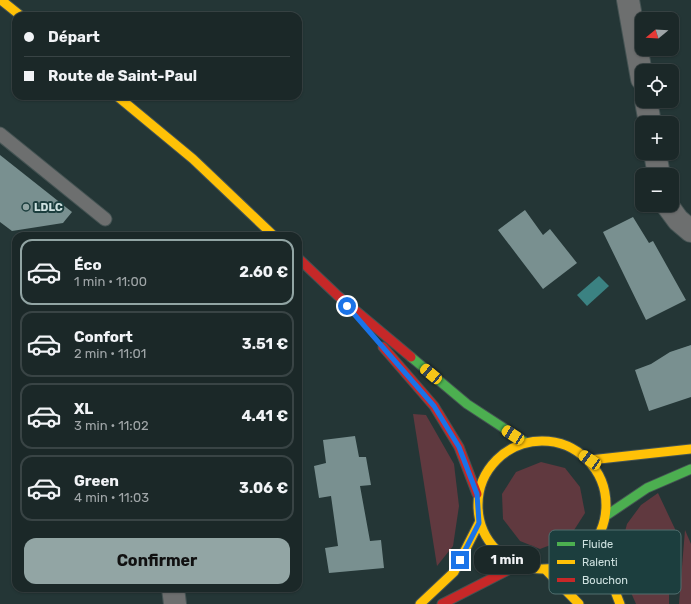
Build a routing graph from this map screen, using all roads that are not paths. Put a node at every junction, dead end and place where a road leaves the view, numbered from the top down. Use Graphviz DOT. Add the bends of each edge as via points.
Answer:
graph roads {
  1 [pos="1,0"];
  2 [pos="628,0"];
  3 [pos="16,12"];
  4 [pos="639,64"];
  5 [pos="122,100"];
  6 [pos="0,134"];
  7 [pos="672,212"];
  8 [pos="104,219"];
  9 [pos="691,231"];
  10 [pos="270,232"];
  11 [pos="302,262"];
  12 [pos="337,295"];
  13 [pos="524,442"];
  14 [pos="691,449"];
  15 [pos="590,460"];
  16 [pos="691,469"];
  17 [pos="477,494"];
  18 [pos="607,515"];
  19 [pos="479,523"];
  20 [pos="601,530"];
  21 [pos="518,565"];
  22 [pos="549,569"];
  23 [pos="546,570"];
  24 [pos="549,573"];
  25 [pos="174,592"];
  26 [pos="569,594"];
  27 [pos="616,594"];
  28 [pos="175,604"];
  29 [pos="420,604"];
  30 [pos="442,604"];
  31 [pos="579,604"];
  32 [pos="620,604"];
  1 -- 3 [label="main road"];
  2 -- 4 [label="street"];
  5 -- 10 [label="main road" via="193,159"];
  6 -- 8 [label="lane"];
  7 -- 9 [label="street"];
  11 -- 12 [label="main road"];
  12 -- 13 [label="main road" via="467,404"];
  12 -- 17 [label="main road" via="434,406 459,447"];
  13 -- 15 [label="main road" via="538,439 566,444"];
  13 -- 17 [label="main road" via="506,452 488,467"];
  14 -- 15 [label="main road"];
  15 -- 18 [label="main road" via="605,486"];
  16 -- 18 [label="main road" via="663,479 634,495"];
  17 -- 19 [label="main road"];
  18 -- 20 [label="main road"];
  19 -- 21 [label="main road" via="494,548"];
  19 -- 29 [label="main road" via="454,572"];
  21 -- 23 [label="main road"];
  21 -- 30 [label="main road"];
  22 -- 23 [label="main road"];
  23 -- 24 [label="main road"];
  25 -- 28 [label="street"];
  26 -- 31 [label="main road"];
  27 -- 32 [label="main road"];
}
